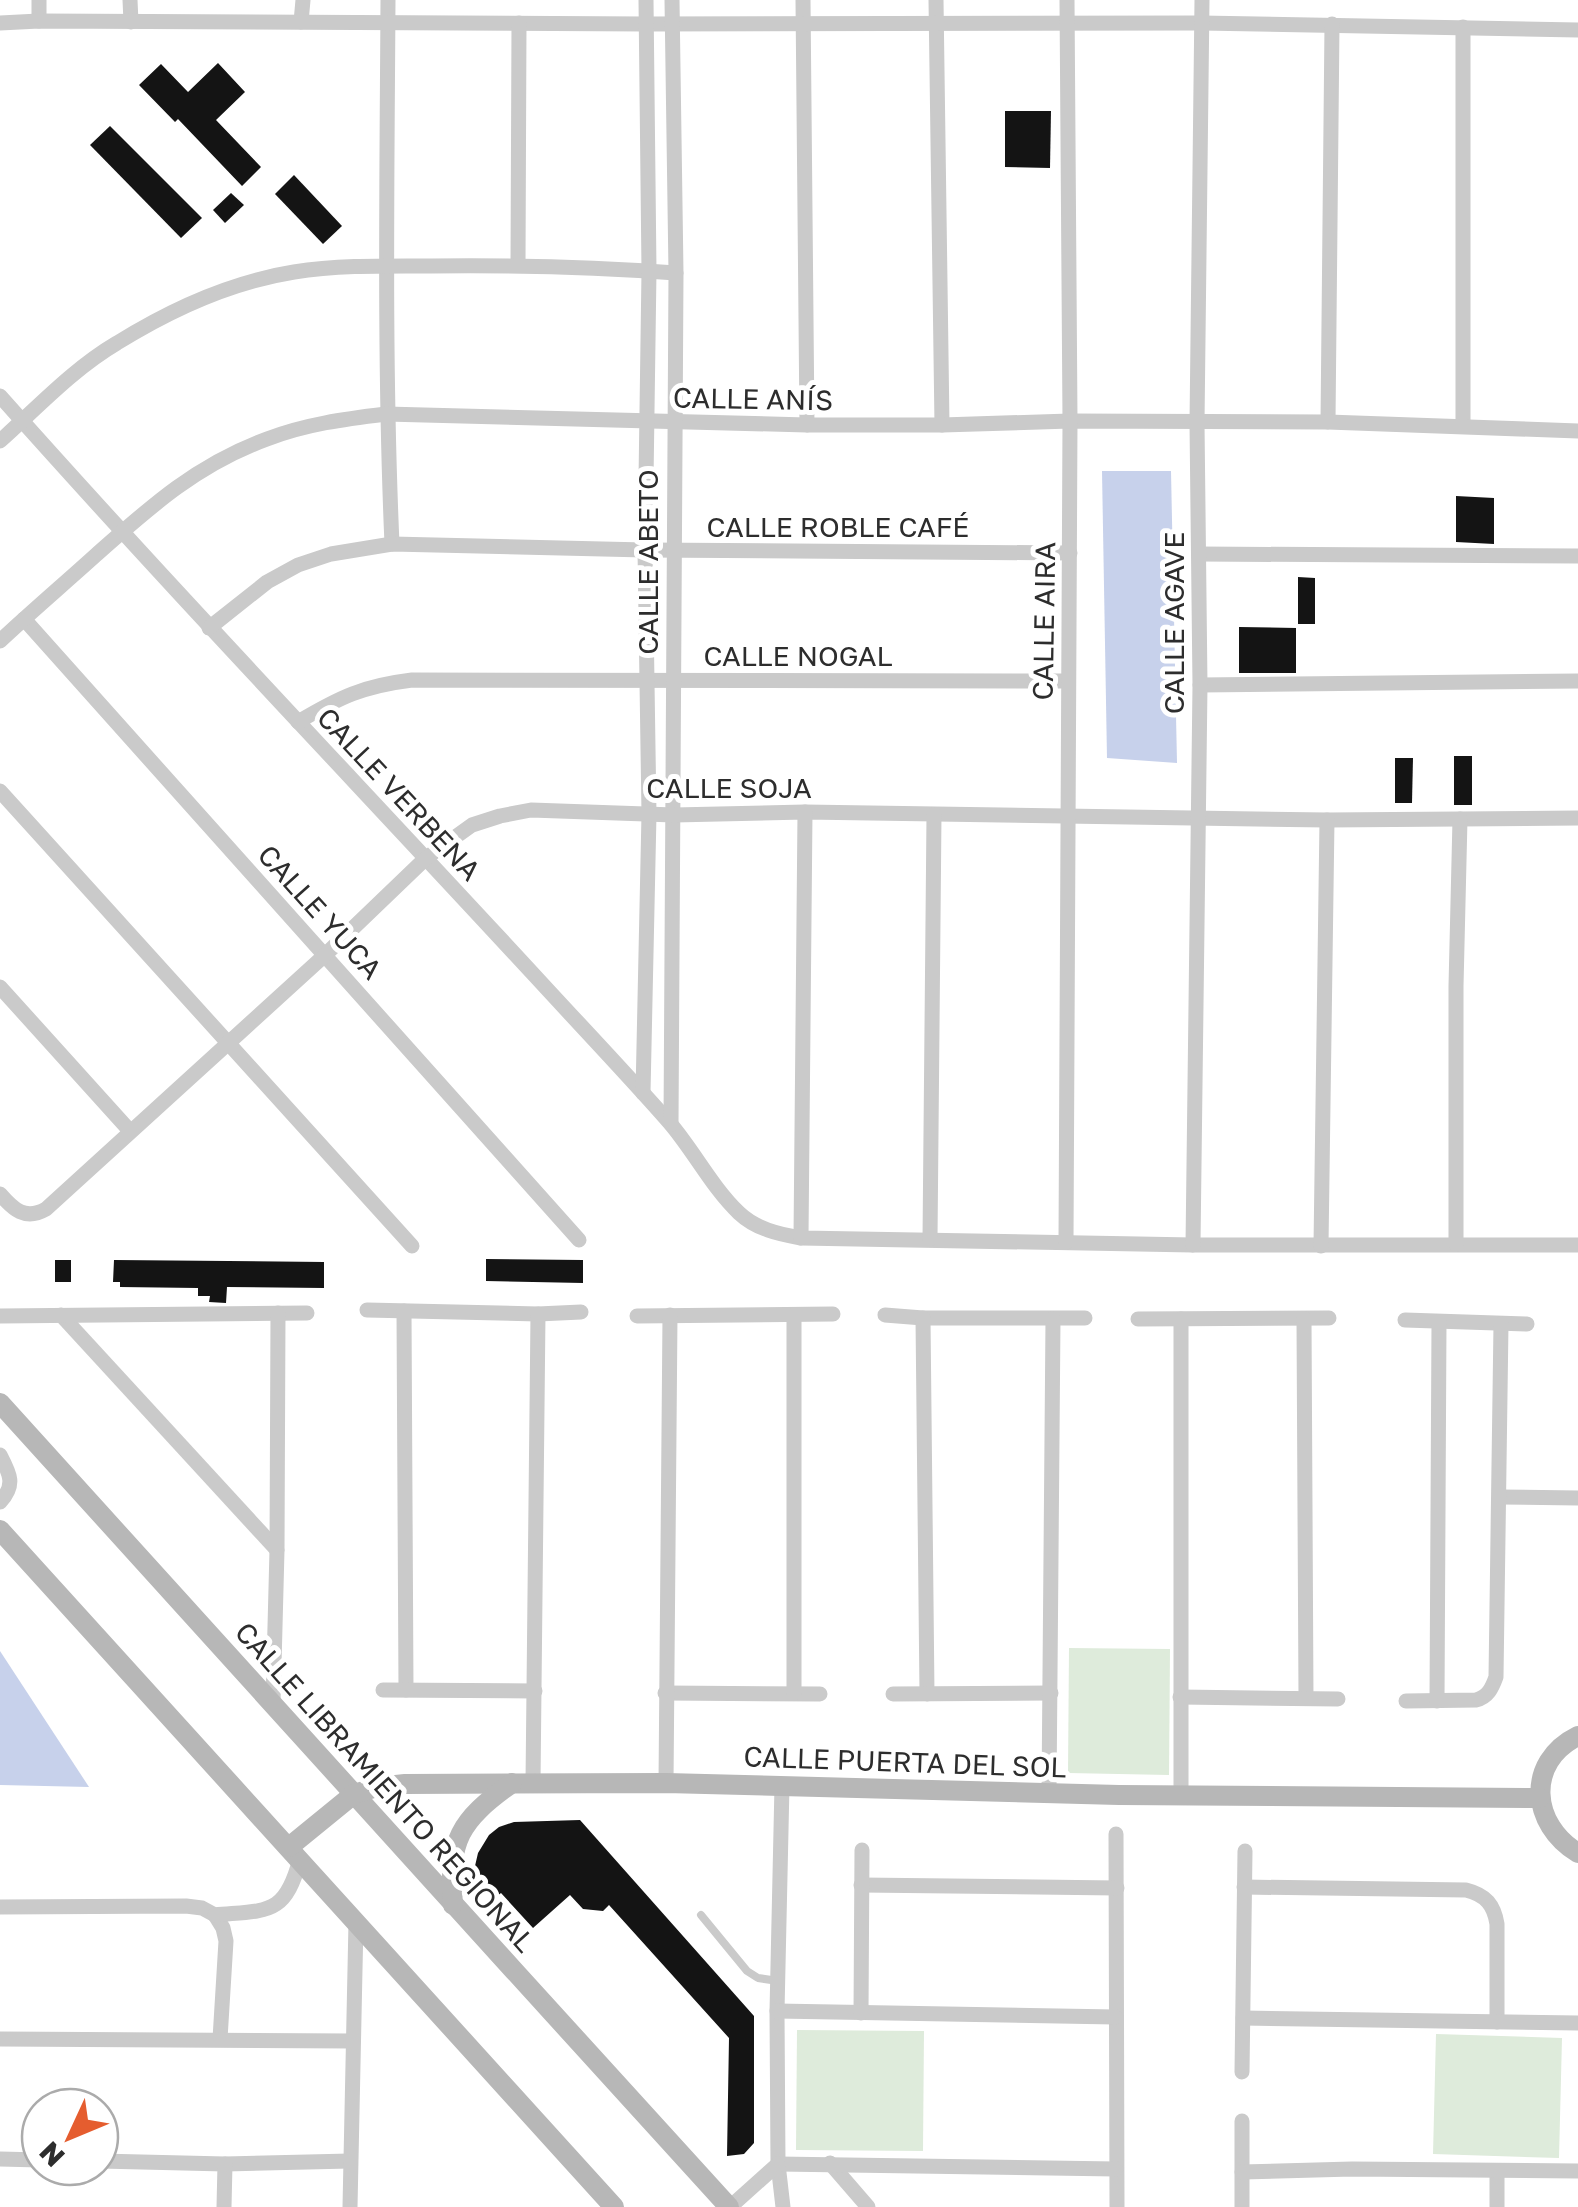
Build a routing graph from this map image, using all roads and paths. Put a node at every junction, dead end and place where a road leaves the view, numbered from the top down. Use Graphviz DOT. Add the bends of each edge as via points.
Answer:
graph roads {
  1 [pos="39,0"];
  2 [pos="130,0"];
  3 [pos="302,0"];
  4 [pos="388,0"];
  5 [pos="646,0"];
  6 [pos="672,0"];
  7 [pos="803,0"];
  8 [pos="936,0"];
  9 [pos="1067,0"];
  10 [pos="1202,0"];
  11 [pos="39,21"];
  12 [pos="131,22"];
  13 [pos="301,22"];
  14 [pos="388,22"];
  15 [pos="936,22"];
  16 [pos="519,23"];
  17 [pos="1201,23"];
  18 [pos="0,24"];
  19 [pos="645,24"];
  20 [pos="672,24"];
  21 [pos="802,24"];
  22 [pos="1066,24"];
  23 [pos="1332,24"];
  24 [pos="1462,27"];
  25 [pos="1578,30"];
  26 [pos="518,265"];
  27 [pos="385,266"];
  28 [pos="649,271"];
  29 [pos="676,273"];
  30 [pos="0,396"];
  31 [pos="386,414"];
  32 [pos="22,421"];
  33 [pos="1070,421"];
  34 [pos="647,422"];
  35 [pos="674,422"];
  36 [pos="1328,422"];
  37 [pos="1198,423"];
  38 [pos="807,425"];
  39 [pos="942,425"];
  40 [pos="1463,426"];
  41 [pos="1578,431"];
  42 [pos="0,441"];
  43 [pos="121,532"];
  44 [pos="392,544"];
  45 [pos="645,550"];
  46 [pos="673,551"];
  47 [pos="1070,553"];
  48 [pos="1199,554"];
  49 [pos="1578,556"];
  50 [pos="24,618"];
  51 [pos="209,628"];
  52 [pos="0,640"];
  53 [pos="647,680"];
  54 [pos="673,680"];
  55 [pos="1068,681"];
  56 [pos="1578,681"];
  57 [pos="1200,685"];
  58 [pos="298,722"];
  59 [pos="0,791"];
  60 [pos="805,812"];
  61 [pos="649,814"];
  62 [pos="674,815"];
  63 [pos="934,815"];
  64 [pos="1069,817"];
  65 [pos="1198,818"];
  66 [pos="1578,818"];
  67 [pos="1460,819"];
  68 [pos="1326,820"];
  69 [pos="426,858"];
  70 [pos="324,955"];
  71 [pos="0,987"];
  72 [pos="227,1043"];
  73 [pos="642,1093"];
  74 [pos="672,1124"];
  75 [pos="130,1131"];
  76 [pos="0,1194"];
  77 [pos="801,1238"];
  78 [pos="930,1239"];
  79 [pos="579,1240"];
  80 [pos="1066,1242"];
  81 [pos="1456,1244"];
  82 [pos="1194,1245"];
  83 [pos="1578,1245"];
  84 [pos="412,1246"];
  85 [pos="1321,1246"];
  86 [pos="367,1310"];
  87 [pos="404,1311"];
  88 [pos="582,1312"];
  89 [pos="308,1313"];
  90 [pos="278,1314"];
  91 [pos="538,1314"];
  92 [pos="832,1314"];
  93 [pos="794,1315"];
  94 [pos="1,1316"];
  95 [pos="60,1316"];
  96 [pos="638,1316"];
  97 [pos="670,1316"];
  98 [pos="885,1316"];
  99 [pos="924,1318"];
  100 [pos="1054,1318"];
  101 [pos="1085,1318"];
  102 [pos="1182,1318"];
  103 [pos="1328,1318"];
  104 [pos="1138,1319"];
  105 [pos="1304,1320"];
  106 [pos="1405,1320"];
  107 [pos="1438,1322"];
  108 [pos="1501,1324"];
  109 [pos="1527,1324"];
  110 [pos="0,1403"];
  111 [pos="0,1455"];
  112 [pos="1500,1497"];
  113 [pos="1578,1498"];
  114 [pos="0,1502"];
  115 [pos="0,1530"];
  116 [pos="277,1550"];
  117 [pos="382,1690"];
  118 [pos="406,1690"];
  119 [pos="536,1690"];
  120 [pos="665,1693"];
  121 [pos="794,1694"];
  122 [pos="820,1694"];
  123 [pos="892,1694"];
  124 [pos="927,1694"];
  125 [pos="1051,1694"];
  126 [pos="1180,1697"];
  127 [pos="1306,1698"];
  128 [pos="1338,1699"];
  129 [pos="1406,1701"];
  130 [pos="1437,1701"];
  131 [pos="273,1703"];
  132 [pos="1578,1736"];
  133 [pos="522,1783"];
  134 [pos="666,1783"];
  135 [pos="782,1785"];
  136 [pos="1050,1793"];
  137 [pos="354,1794"];
  138 [pos="1181,1796"];
  139 [pos="1540,1798"];
  140 [pos="1116,1834"];
  141 [pos="862,1850"];
  142 [pos="1244,1851"];
  143 [pos="294,1853"];
  144 [pos="1578,1853"];
  145 [pos="862,1884"];
  146 [pos="1244,1887"];
  147 [pos="1117,1888"];
  148 [pos="453,1905"];
  149 [pos="0,1907"];
  150 [pos="215,1915"];
  151 [pos="701,1915"];
  152 [pos="356,1922"];
  153 [pos="778,1981"];
  154 [pos="777,2012"];
  155 [pos="861,2012"];
  156 [pos="1115,2017"];
  157 [pos="1243,2018"];
  158 [pos="1497,2022"];
  159 [pos="1578,2023"];
  160 [pos="0,2039"];
  161 [pos="220,2039"];
  162 [pos="352,2041"];
  163 [pos="1242,2072"];
  164 [pos="1242,2121"];
  165 [pos="120,2161"];
  166 [pos="350,2161"];
  167 [pos="225,2164"];
  168 [pos="778,2164"];
  169 [pos="830,2164"];
  170 [pos="1116,2168"];
  171 [pos="1497,2171"];
  172 [pos="1578,2171"];
  173 [pos="1242,2172"];
  174 [pos="224,2207"];
  175 [pos="350,2207"];
  176 [pos="614,2207"];
  177 [pos="730,2207"];
  178 [pos="782,2207"];
  179 [pos="868,2207"];
  180 [pos="1117,2207"];
  181 [pos="1242,2207"];
  182 [pos="1497,2207"];
  1 -- 11 [label="street"];
  2 -- 12 [label="street"];
  3 -- 13 [label="street"];
  4 -- 14 [label="street"];
  5 -- 19 [label="street, CALLE ABETO"];
  6 -- 20 [label="street, CALLE ABETO"];
  7 -- 21 [label="street"];
  8 -- 15 [label="street"];
  9 -- 22 [label="street, CALLE AIRA"];
  10 -- 17 [label="street, CALLE AGAVE"];
  11 -- 12 [label="street"];
  11 -- 18 [label="street"];
  12 -- 13 [label="street"];
  13 -- 14 [label="street"];
  14 -- 16 [label="street"];
  14 -- 27 [label="street"];
  15 -- 21 [label="street"];
  15 -- 22 [label="street"];
  15 -- 39 [label="street"];
  16 -- 19 [label="street"];
  16 -- 26 [label="street"];
  17 -- 22 [label="street"];
  17 -- 23 [label="street"];
  17 -- 37 [label="street, CALLE AGAVE"];
  19 -- 20 [label="street"];
  19 -- 28 [label="street, CALLE ABETO"];
  20 -- 21 [label="street"];
  20 -- 29 [label="street, CALLE ABETO"];
  21 -- 38 [label="street"];
  22 -- 33 [label="street, CALLE AIRA"];
  23 -- 24 [label="street"];
  23 -- 36 [label="street"];
  24 -- 25 [label="street"];
  24 -- 40 [label="street"];
  26 -- 27 [label="street"];
  26 -- 28 [label="street"];
  27 -- 31 [label="street"];
  27 -- 32 [label="street" via="293,272 209,297 114,344"];
  28 -- 29 [label="street"];
  28 -- 34 [label="street, CALLE ABETO"];
  29 -- 35 [label="street, CALLE ABETO"];
  30 -- 32 [label="street, CALLE VERBENA"];
  31 -- 34 [label="street, CALLE ANÍS"];
  31 -- 43 [label="street, CALLE ANÍS" via="311,425 234,452 191,476"];
  31 -- 44 [label="street"];
  32 -- 42 [label="street"];
  32 -- 43 [label="street, CALLE VERBENA"];
  33 -- 37 [label="street, CALLE ANÍS"];
  33 -- 39 [label="street, CALLE ANÍS"];
  33 -- 47 [label="street, CALLE AIRA"];
  34 -- 35 [label="street, CALLE ANÍS"];
  34 -- 45 [label="street, CALLE ABETO"];
  35 -- 38 [label="street, CALLE ANÍS"];
  35 -- 46 [label="street, CALLE ABETO"];
  36 -- 37 [label="street, CALLE ANÍS"];
  36 -- 40 [label="street, CALLE ANÍS"];
  37 -- 48 [label="street, CALLE AGAVE"];
  38 -- 39 [label="street, CALLE ANÍS"];
  40 -- 41 [label="street, CALLE ANÍS"];
  43 -- 50 [label="street, CALLE ANÍS"];
  43 -- 51 [label="street, CALLE VERBENA"];
  44 -- 45 [label="street, CALLE ROBLE CAFÉ"];
  44 -- 51 [label="street, CALLE ROBLE CAFÉ" via="298,565"];
  45 -- 46 [label="street, CALLE ROBLE CAFÉ"];
  45 -- 53 [label="street, CALLE ABETO"];
  46 -- 47 [label="street, CALLE ROBLE CAFÉ"];
  46 -- 54 [label="street, CALLE ABETO"];
  47 -- 55 [label="street, CALLE AIRA"];
  48 -- 49 [label="street"];
  48 -- 57 [label="street, CALLE AGAVE"];
  50 -- 52 [label="street, CALLE ANÍS"];
  50 -- 70 [label="street, CALLE YUCA"];
  51 -- 58 [label="street, CALLE VERBENA"];
  53 -- 54 [label="street, CALLE NOGAL"];
  53 -- 58 [label="street, CALLE NOGAL" via="401,681 363,688"];
  53 -- 61 [label="street, CALLE ABETO"];
  54 -- 55 [label="street, CALLE NOGAL"];
  54 -- 62 [label="street, CALLE ABETO"];
  55 -- 64 [label="street, CALLE AIRA"];
  56 -- 57 [label="street"];
  57 -- 65 [label="street, CALLE AGAVE"];
  58 -- 69 [label="street, CALLE VERBENA"];
  59 -- 72 [label="street"];
  60 -- 62 [label="street, CALLE SOJA"];
  60 -- 63 [label="street, CALLE SOJA"];
  60 -- 77 [label="street"];
  61 -- 62 [label="street, CALLE SOJA"];
  61 -- 69 [label="street, CALLE SOJA" via="531,810 472,826"];
  61 -- 73 [label="street, CALLE ABETO"];
  62 -- 74 [label="street, CALLE ABETO"];
  63 -- 64 [label="street, CALLE SOJA"];
  63 -- 78 [label="street"];
  64 -- 65 [label="street, CALLE SOJA"];
  64 -- 80 [label="street, CALLE AIRA"];
  65 -- 68 [label="street, CALLE SOJA"];
  65 -- 82 [label="street, CALLE AGAVE"];
  66 -- 67 [label="street, CALLE SOJA"];
  67 -- 68 [label="street, CALLE SOJA"];
  67 -- 81 [label="street"];
  68 -- 85 [label="street"];
  69 -- 70 [label="street, CALLE SOJA"];
  69 -- 73 [label="street, CALLE VERBENA"];
  70 -- 72 [label="street, CALLE SOJA"];
  70 -- 79 [label="street, CALLE YUCA"];
  71 -- 75 [label="street"];
  72 -- 75 [label="street, CALLE SOJA"];
  72 -- 84 [label="street"];
  73 -- 74 [label="street, CALLE VERBENA"];
  74 -- 77 [label="street, CALLE VERBENA" via="740,1214 758,1228"];
  75 -- 76 [label="street, CALLE SOJA" via="46,1210 17,1212"];
  77 -- 78 [label="street"];
  78 -- 80 [label="street"];
  80 -- 82 [label="street"];
  81 -- 83 [label="street"];
  81 -- 85 [label="street"];
  82 -- 85 [label="street"];
  86 -- 87 [label="street"];
  87 -- 91 [label="street"];
  87 -- 118 [label="street"];
  88 -- 91 [label="street"];
  89 -- 90 [label="street"];
  90 -- 95 [label="street"];
  90 -- 116 [label="street"];
  91 -- 119 [label="street"];
  92 -- 93 [label="street"];
  93 -- 97 [label="street"];
  93 -- 121 [label="street"];
  94 -- 95 [label="street"];
  95 -- 116 [label="street"];
  96 -- 97 [label="street"];
  97 -- 120 [label="street"];
  98 -- 99 [label="street"];
  99 -- 100 [label="street"];
  99 -- 124 [label="street"];
  100 -- 101 [label="street"];
  100 -- 125 [label="street"];
  102 -- 104 [label="street"];
  102 -- 105 [label="street"];
  102 -- 126 [label="street"];
  103 -- 105 [label="street"];
  105 -- 127 [label="street"];
  106 -- 107 [label="street"];
  107 -- 108 [label="street"];
  107 -- 130 [label="street"];
  108 -- 109 [label="street"];
  108 -- 112 [label="street"];
  110 -- 131 [label="street, CALLE LIBRAMIENTO REGIONAL"];
  111 -- 114 [label="street" via="11,1483"];
  112 -- 113 [label="street"];
  112 -- 130 [label="street" via="1496,1677 1483,1698"];
  115 -- 143 [label="street"];
  116 -- 131 [label="street"];
  117 -- 118 [label="street"];
  118 -- 119 [label="street"];
  119 -- 133 [label="street"];
  120 -- 121 [label="street"];
  120 -- 134 [label="street"];
  121 -- 122 [label="street"];
  123 -- 124 [label="street"];
  124 -- 125 [label="street"];
  125 -- 136 [label="street"];
  126 -- 127 [label="street"];
  126 -- 138 [label="street"];
  127 -- 128 [label="street"];
  129 -- 130 [label="street"];
  131 -- 137 [label="street, CALLE LIBRAMIENTO REGIONAL"];
  132 -- 139 [label="street" via="1548,1763"];
  133 -- 134 [label="street, CALLE PUERTA DEL SOL"];
  133 -- 137 [label="street, CALLE PUERTA DEL SOL" via="405,1784"];
  133 -- 148 [label="street" via="480,1808 465,1826 451,1863"];
  134 -- 135 [label="street, CALLE PUERTA DEL SOL"];
  135 -- 136 [label="street, CALLE PUERTA DEL SOL"];
  135 -- 153 [label="street"];
  136 -- 138 [label="street, CALLE PUERTA DEL SOL"];
  137 -- 143 [label="street, CALLE PUERTA DEL SOL"];
  137 -- 148 [label="street, CALLE LIBRAMIENTO REGIONAL"];
  138 -- 139 [label="street, CALLE PUERTA DEL SOL"];
  139 -- 144 [label="street" via="1552,1832"];
  140 -- 147 [label="street"];
  141 -- 145 [label="street"];
  142 -- 146 [label="street"];
  143 -- 150 [label="street" via="292,1888 267,1910"];
  143 -- 152 [label="street"];
  145 -- 147 [label="street"];
  145 -- 155 [label="street"];
  146 -- 157 [label="street"];
  146 -- 158 [label="street" via="1466,1890 1484,1896 1497,1924"];
  147 -- 156 [label="street"];
  148 -- 177 [label="street, CALLE LIBRAMIENTO REGIONAL"];
  149 -- 150 [label="street" via="186,1906"];
  150 -- 161 [label="street" via="226,1941"];
  151 -- 153 [label="lane" via="747,1971"];
  152 -- 162 [label="street"];
  152 -- 176 [label="street"];
  153 -- 154 [label="street"];
  154 -- 155 [label="street"];
  154 -- 168 [label="street"];
  155 -- 156 [label="street"];
  156 -- 170 [label="street"];
  157 -- 158 [label="street"];
  157 -- 163 [label="street"];
  158 -- 159 [label="street"];
  160 -- 161 [label="street"];
  161 -- 162 [label="street"];
  162 -- 166 [label="street"];
  164 -- 173 [label="street"];
  165 -- 167 [label="street"];
  166 -- 167 [label="street"];
  166 -- 175 [label="street"];
  167 -- 174 [label="street"];
  168 -- 169 [label="street"];
  168 -- 177 [label="street"];
  168 -- 178 [label="street"];
  169 -- 170 [label="street"];
  169 -- 179 [label="street"];
  170 -- 180 [label="street"];
  171 -- 172 [label="street"];
  171 -- 173 [label="street"];
  171 -- 182 [label="street"];
  173 -- 181 [label="street"];
}
